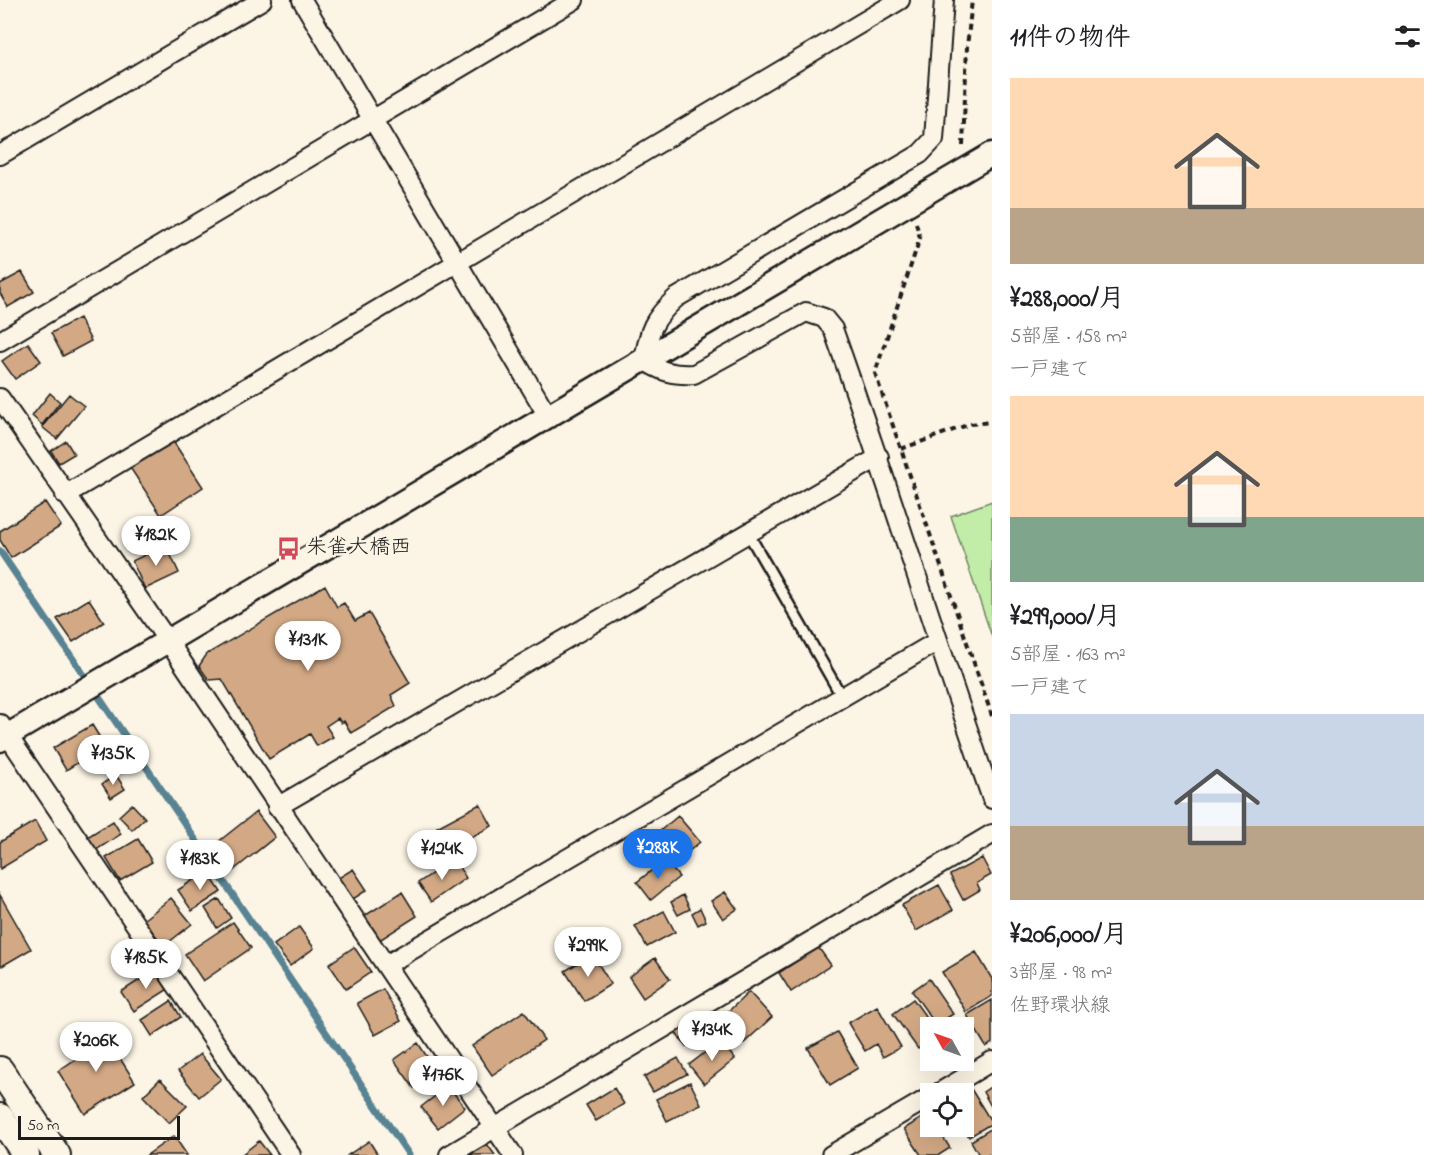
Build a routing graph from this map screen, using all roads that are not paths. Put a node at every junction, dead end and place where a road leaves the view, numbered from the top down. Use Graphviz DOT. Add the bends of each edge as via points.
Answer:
graph roads {
  1 [pos="262,0"];
  2 [pos="302,0"];
  3 [pos="574,0"];
  4 [pos="900,0"];
  5 [pos="944,0"];
  6 [pos="373,120"];
  7 [pos="992,154"];
  8 [pos="0,155"];
  9 [pos="455,262"];
  10 [pos="0,341"];
  11 [pos="644,360"];
  12 [pos="0,398"];
  13 [pos="548,416"];
  14 [pos="879,457"];
  15 [pos="64,495"];
  16 [pos="748,533"];
  17 [pos="168,641"];
  18 [pos="936,642"];
  19 [pos="842,697"];
  20 [pos="3,733"];
  21 [pos="992,799"];
  22 [pos="277,807"];
  23 [pos="992,834"];
  24 [pos="386,965"];
  25 [pos="992,1061"];
  26 [pos="0,1070"];
  27 [pos="955,1083"];
  28 [pos="920,1103"];
  29 [pos="0,1117"];
  30 [pos="494,1126"];
  31 [pos="26,1155"];
  32 [pos="57,1155"];
  33 [pos="291,1155"];
  34 [pos="449,1155"];
  35 [pos="513,1155"];
  36 [pos="831,1155"];
  1 -- 8 [label="street"];
  2 -- 6 [label="street"];
  3 -- 6 [label="street"];
  4 -- 9 [label="street"];
  5 -- 11 [label="street" via="934,139 920,154 676,298 658,315 648,335"];
  6 -- 9 [label="street"];
  6 -- 10 [label="street"];
  7 -- 11 [label="street" via="965,159"];
  9 -- 13 [label="street"];
  9 -- 15 [label="street"];
  11 -- 13 [label="street"];
  11 -- 14 [label="street" via="657,370 674,375 694,374 806,312 824,318 832,329"];
  12 -- 15 [label="street"];
  13 -- 17 [label="street"];
  14 -- 16 [label="street"];
  14 -- 18 [label="street"];
  15 -- 17 [label="street"];
  16 -- 19 [label="lane"];
  16 -- 22 [label="street"];
  17 -- 20 [label="street"];
  17 -- 22 [label="street"];
  18 -- 19 [label="street"];
  18 -- 21 [label="street"];
  19 -- 24 [label="street"];
  20 -- 33 [label="street"];
  22 -- 24 [label="street"];
  23 -- 30 [label="street"];
  24 -- 30 [label="street"];
  25 -- 27 [label="street"];
  26 -- 32 [label="main road"];
  28 -- 36 [label="street"];
  29 -- 31 [label="main road"];
  30 -- 34 [label="street"];
  30 -- 35 [label="street"];
}
